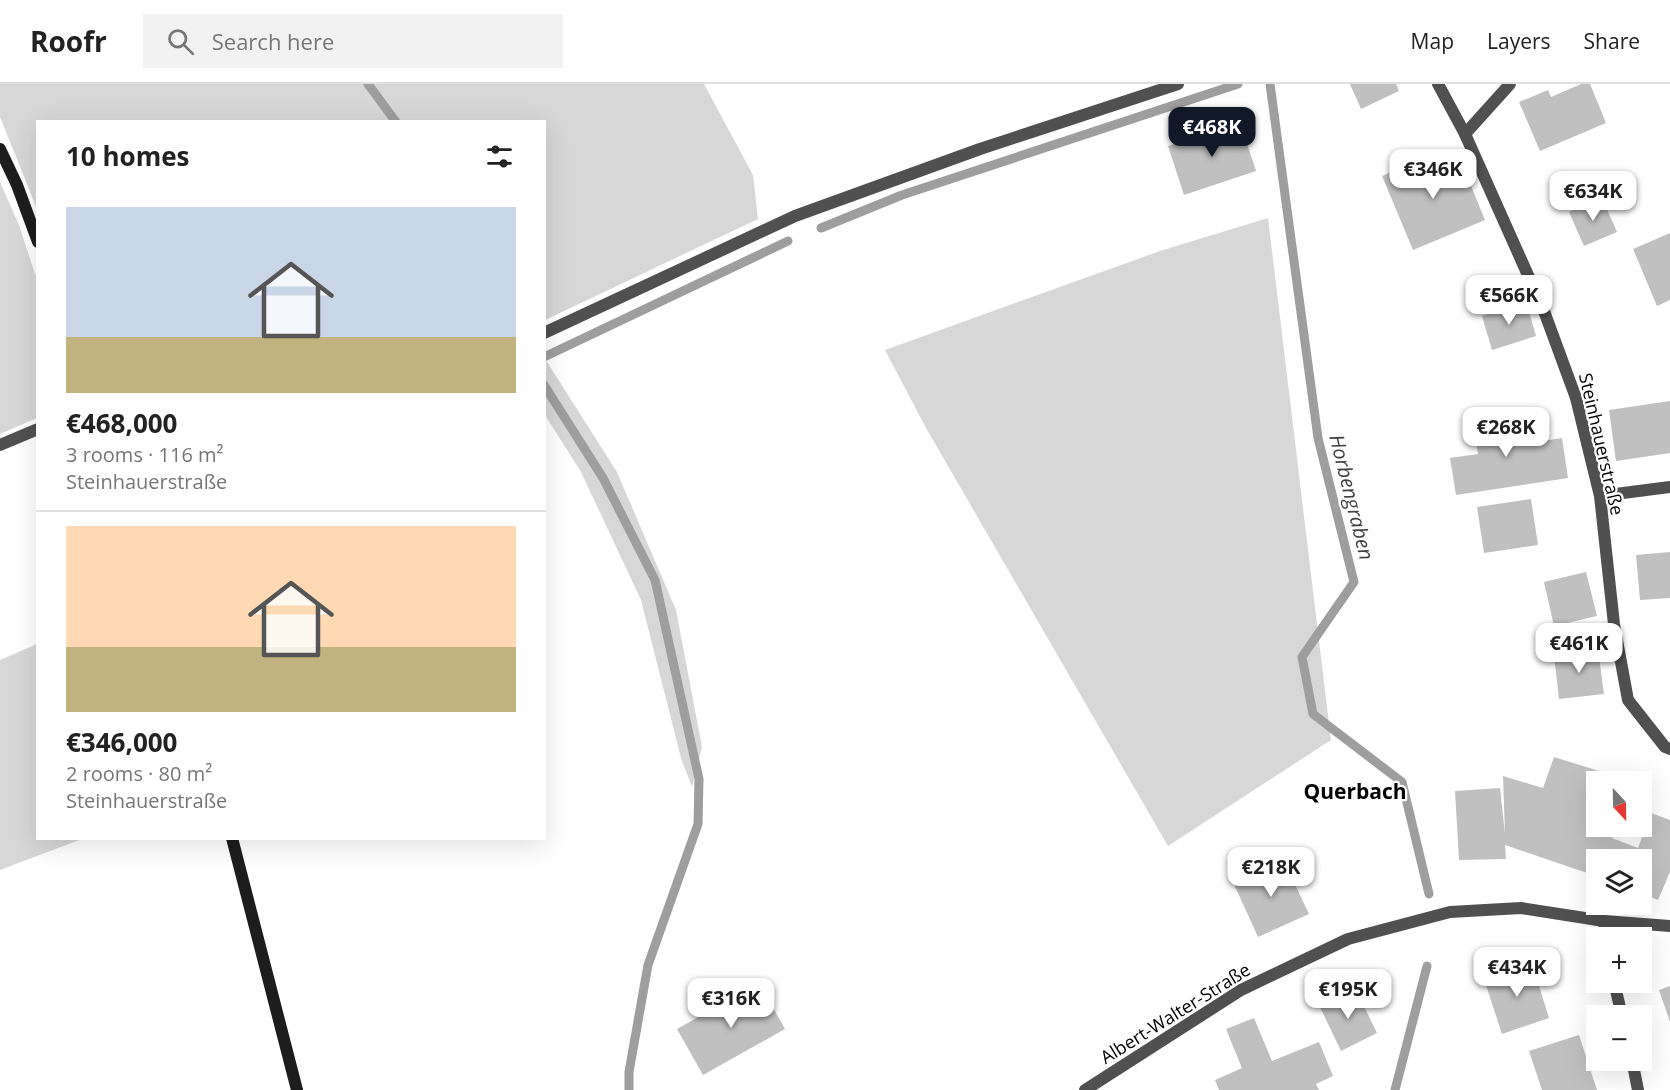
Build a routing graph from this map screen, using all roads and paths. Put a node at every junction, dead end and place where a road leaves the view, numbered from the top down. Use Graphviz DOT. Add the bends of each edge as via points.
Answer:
graph roads {
  1 [pos="1178,84"];
  2 [pos="1438,84"];
  3 [pos="1510,84"];
  4 [pos="1465,134"];
  5 [pos="0,149"];
  6 [pos="36,237"];
  7 [pos="546,332"];
  8 [pos="36,430"];
  9 [pos="0,445"];
  10 [pos="1670,487"];
  11 [pos="1600,496"];
  12 [pos="1670,749"];
  13 [pos="233,840"];
  14 [pos="1604,921"];
  15 [pos="1670,926"];
  16 [pos="1605,927"];
  17 [pos="1634,1071"];
  18 [pos="297,1090"];
  19 [pos="1086,1090"];
  20 [pos="1638,1090"];
  1 -- 7 [label="street" via="980,149 795,216"];
  2 -- 4 [label="street, Steinhauerstraße"];
  3 -- 4 [label="street"];
  4 -- 11 [label="street, Steinhauerstraße" via="1548,322 1576,398"];
  5 -- 6 [label="main road"];
  8 -- 9 [label="street"];
  10 -- 11 [label="street"];
  11 -- 12 [label="street, Steinhauerstraße" via="1614,624 1628,700"];
  13 -- 18 [label="main road"];
  14 -- 15 [label="street, Albert-Walter-Straße"];
  14 -- 16 [label="street"];
  14 -- 19 [label="street, Albert-Walter-Straße" via="1521,908 1450,912 1348,939 1241,990"];
  17 -- 20 [label="street"];
}
